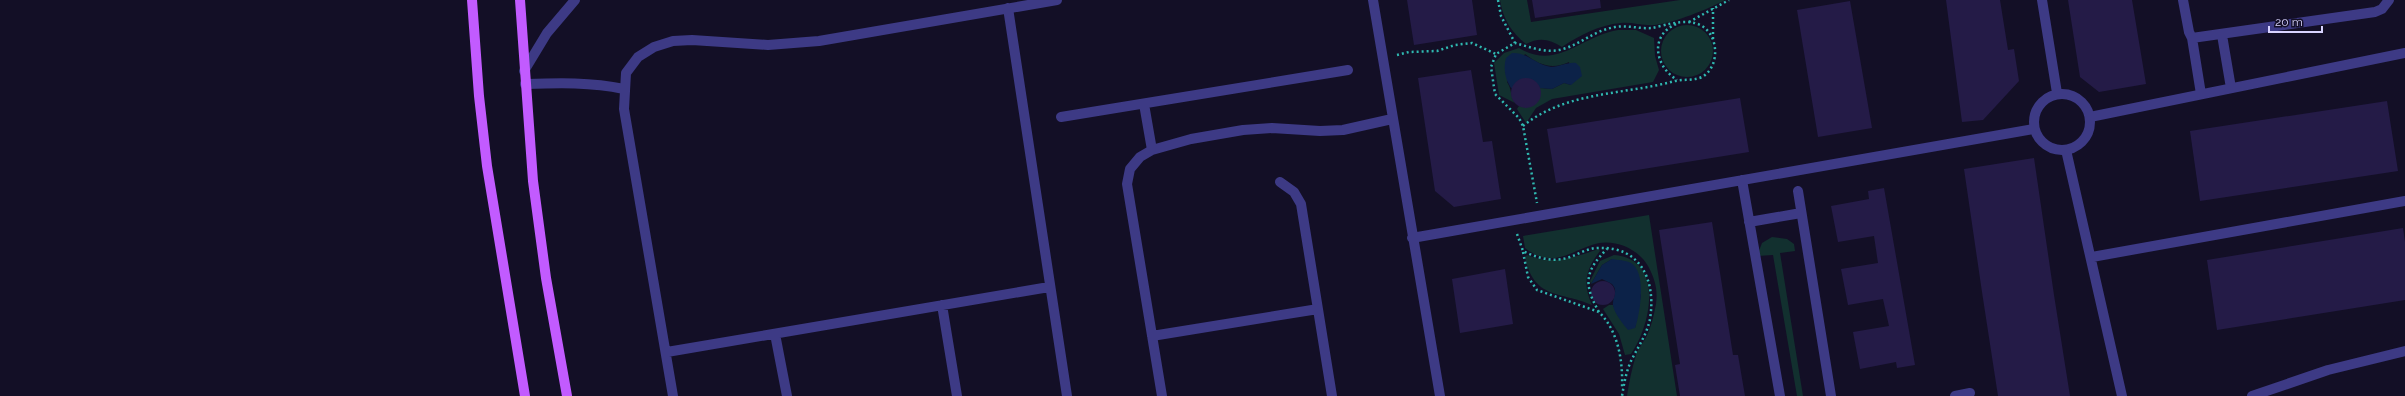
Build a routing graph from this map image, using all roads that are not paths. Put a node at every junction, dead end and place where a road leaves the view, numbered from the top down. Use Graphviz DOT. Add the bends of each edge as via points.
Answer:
graph roads {
  1 [pos="472,0"];
  2 [pos="520,0"];
  3 [pos="575,0"];
  4 [pos="1057,0"];
  5 [pos="1373,0"];
  6 [pos="2042,0"];
  7 [pos="2183,0"];
  8 [pos="2389,0"];
  9 [pos="1008,8"];
  10 [pos="2222,35"];
  11 [pos="2192,38"];
  12 [pos="2405,53"];
  13 [pos="1348,70"];
  14 [pos="524,71"];
  15 [pos="525,84"];
  16 [pos="2231,88"];
  17 [pos="624,89"];
  18 [pos="2057,93"];
  19 [pos="2201,94"];
  20 [pos="1144,104"];
  21 [pos="1061,117"];
  22 [pos="2090,117"];
  23 [pos="1392,119"];
  24 [pos="2034,129"];
  25 [pos="1152,150"];
  26 [pos="2066,150"];
  27 [pos="1742,180"];
  28 [pos="1280,182"];
  29 [pos="1798,191"];
  30 [pos="2405,201"];
  31 [pos="1801,213"];
  32 [pos="1749,222"];
  33 [pos="1412,238"];
  34 [pos="2092,257"];
  35 [pos="1050,287"];
  36 [pos="942,305"];
  37 [pos="1318,308"];
  38 [pos="775,334"];
  39 [pos="1152,336"];
  40 [pos="2405,351"];
  41 [pos="667,352"];
  42 [pos="1970,393"];
  43 [pos="525,396"];
  44 [pos="567,396"];
  45 [pos="673,396"];
  46 [pos="787,396"];
  47 [pos="957,396"];
  48 [pos="1067,396"];
  49 [pos="1162,396"];
  50 [pos="1332,396"];
  51 [pos="1440,396"];
  52 [pos="1780,396"];
  53 [pos="1831,396"];
  54 [pos="1955,396"];
  55 [pos="2122,396"];
  56 [pos="2252,396"];
  1 -- 43 [label="main road" via="487,166"];
  2 -- 14 [label="main road"];
  3 -- 14 [label="street" via="547,33"];
  4 -- 9 [label="street"];
  5 -- 23 [label="street"];
  6 -- 18 [label="street"];
  7 -- 11 [label="street"];
  8 -- 10 [label="street" via="2382,9 2374,12"];
  9 -- 17 [label="street" via="819,41 768,45 673,41 654,47 638,57 626,72"];
  9 -- 35 [label="street"];
  10 -- 11 [label="street"];
  10 -- 16 [label="street"];
  11 -- 19 [label="street"];
  12 -- 16 [label="street"];
  13 -- 20 [label="street"];
  14 -- 15 [label="main road"];
  15 -- 17 [label="street" via="598,84"];
  15 -- 44 [label="main road" via="539,230"];
  16 -- 19 [label="street"];
  17 -- 41 [label="street" via="626,121"];
  18 -- 22 [label="street" via="2078,98 2086,106"];
  18 -- 24 [label="street" via="2046,98 2038,106 2034,117"];
  19 -- 22 [label="street"];
  20 -- 21 [label="street"];
  20 -- 25 [label="street"];
  22 -- 26 [label="street" via="2090,128 2085,138 2077,146"];
  23 -- 25 [label="street" via="1343,130 1243,130 1191,139"];
  23 -- 33 [label="street"];
  24 -- 26 [label="street" via="2046,146"];
  24 -- 27 [label="street"];
  25 -- 39 [label="street" via="1134,163 1127,184"];
  26 -- 34 [label="street"];
  27 -- 32 [label="street"];
  27 -- 33 [label="street"];
  28 -- 37 [label="street" via="1294,192 1301,204"];
  29 -- 31 [label="street"];
  30 -- 34 [label="street"];
  31 -- 32 [label="street"];
  31 -- 53 [label="street"];
  32 -- 52 [label="street"];
  33 -- 51 [label="street"];
  34 -- 55 [label="street"];
  35 -- 36 [label="street"];
  35 -- 48 [label="street"];
  36 -- 38 [label="street"];
  36 -- 47 [label="street"];
  37 -- 39 [label="street"];
  37 -- 50 [label="street"];
  38 -- 41 [label="street"];
  38 -- 46 [label="street"];
  39 -- 49 [label="street"];
  40 -- 56 [label="street" via="2328,370"];
  41 -- 45 [label="street"];
  42 -- 54 [label="street"];
}
